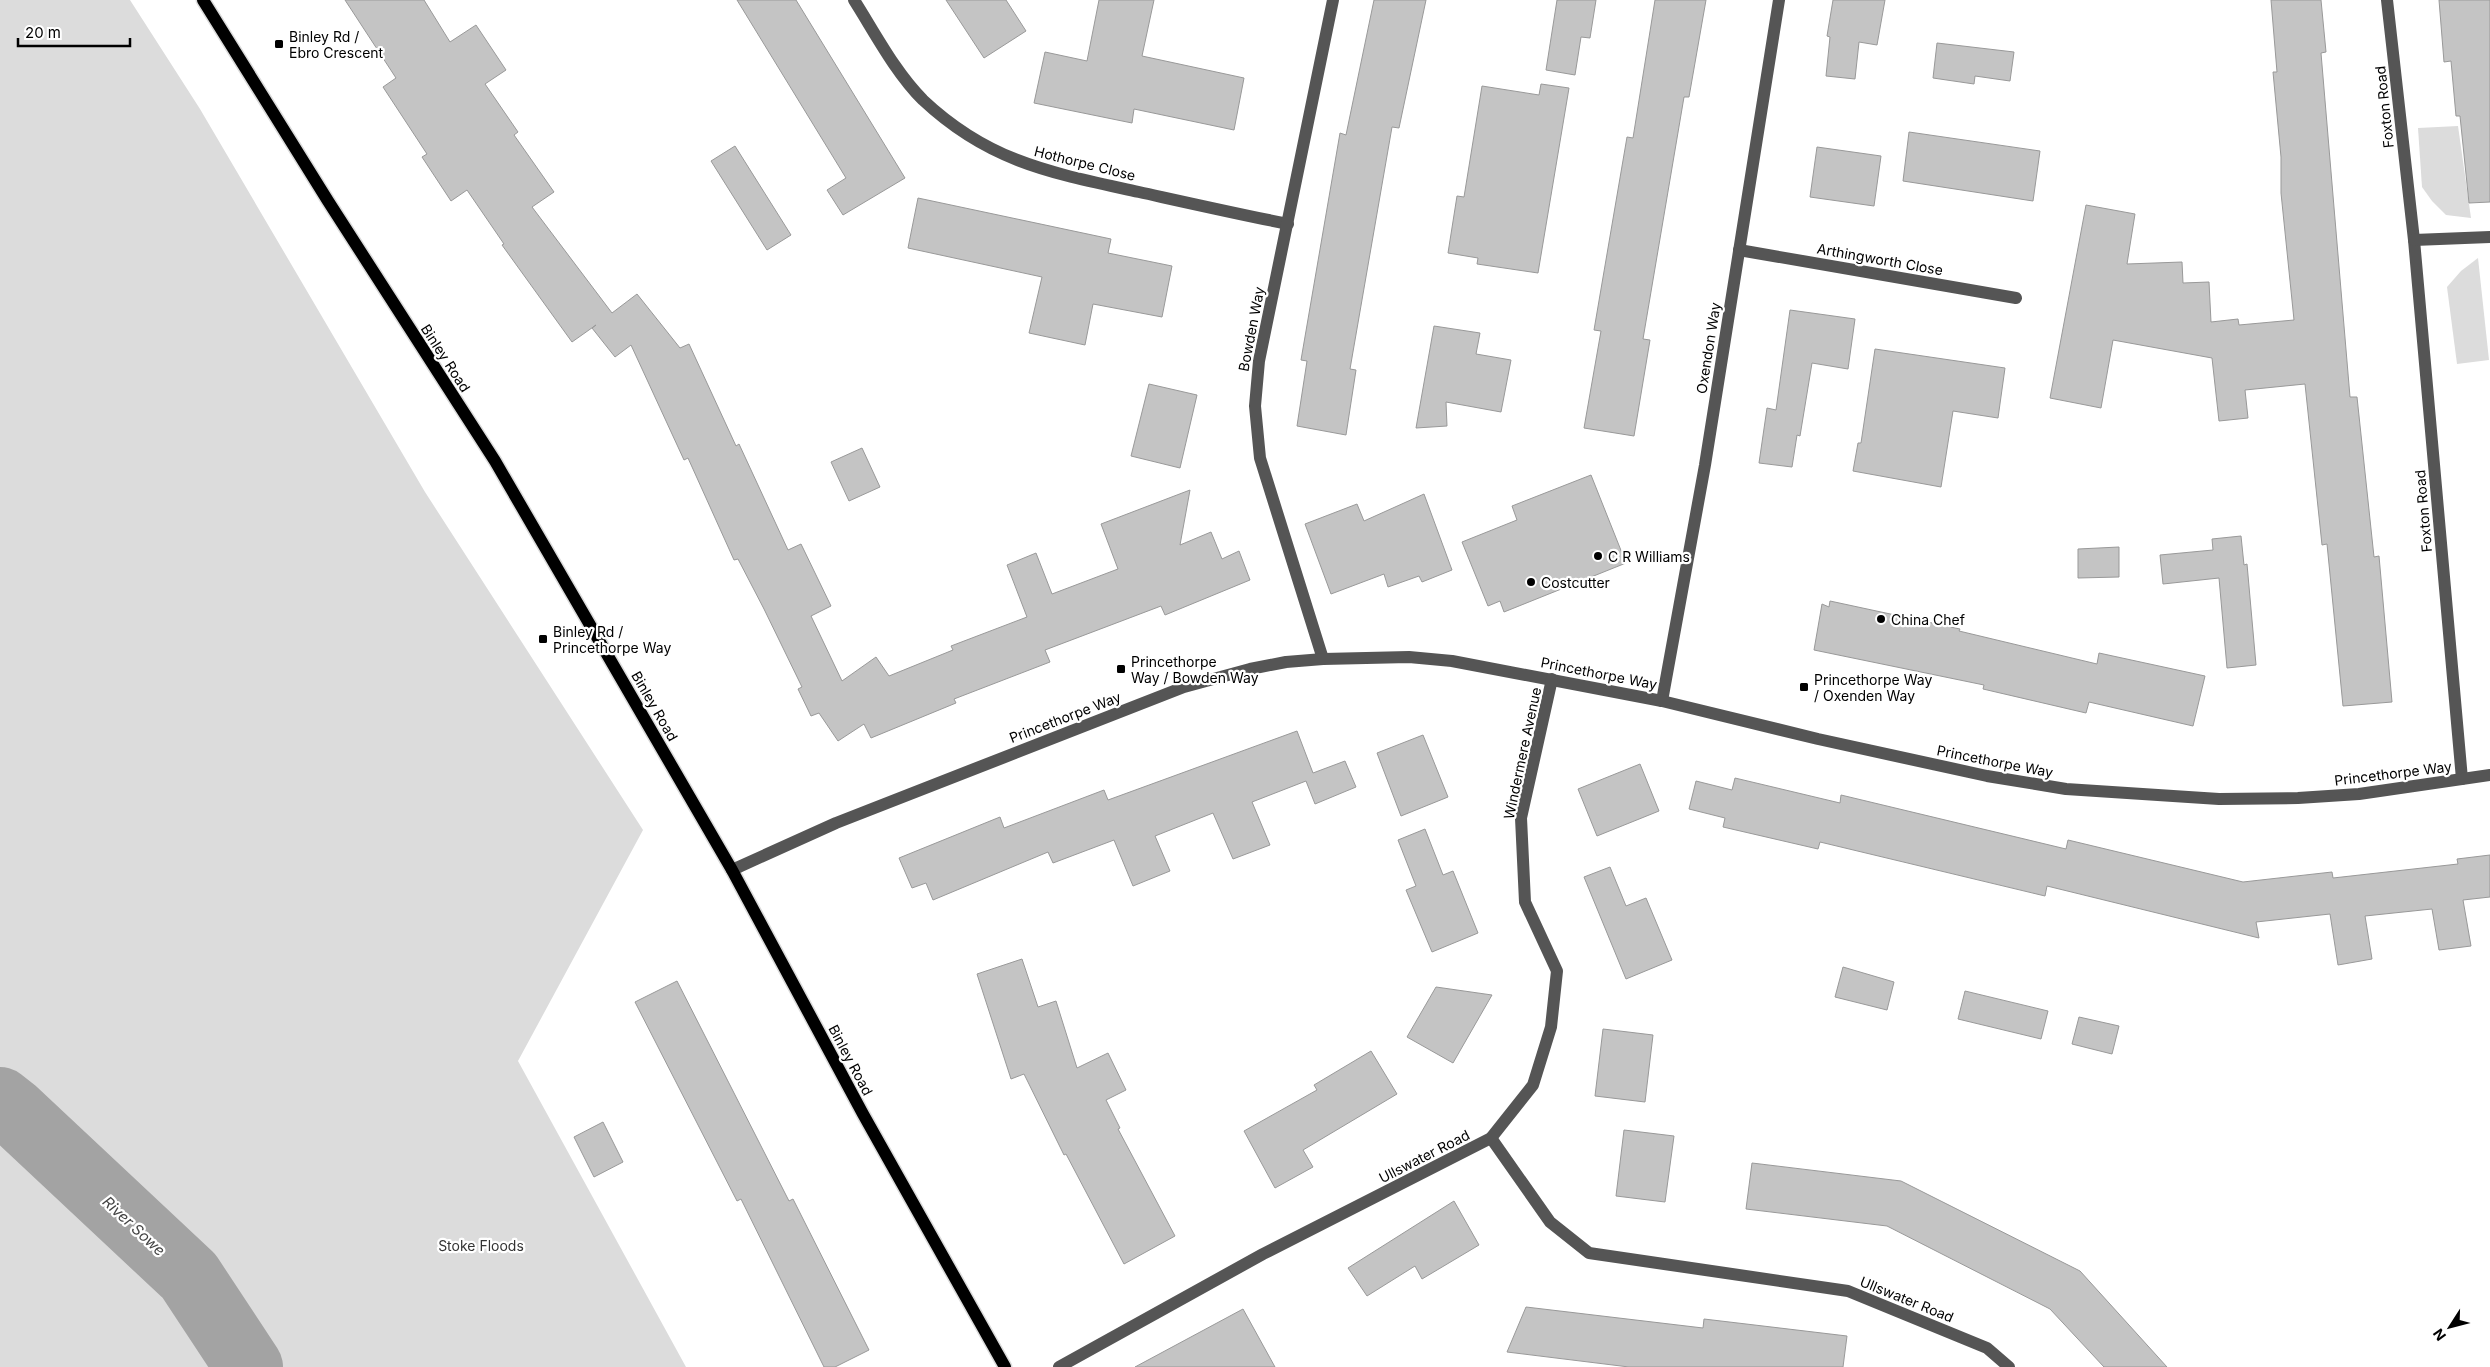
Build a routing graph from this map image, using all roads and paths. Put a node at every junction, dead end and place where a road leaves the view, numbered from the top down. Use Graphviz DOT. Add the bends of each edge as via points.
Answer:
graph roads {
  1 [pos="203,0"];
  2 [pos="854,0"];
  3 [pos="1332,0"];
  4 [pos="1779,0"];
  5 [pos="2387,0"];
  6 [pos="1288,224"];
  7 [pos="2490,237"];
  8 [pos="2414,240"];
  9 [pos="1739,250"];
  10 [pos="2016,298"];
  11 [pos="1323,659"];
  12 [pos="1552,679"];
  13 [pos="1662,701"];
  14 [pos="2490,775"];
  15 [pos="2462,779"];
  16 [pos="732,870"];
  17 [pos="1491,1138"];
  18 [pos="1005,1367"];
  19 [pos="1059,1367"];
  20 [pos="2009,1367"];
  1 -- 16 [label="main road, Binley Road" via="333,210 495,461"];
  2 -- 6 [label="street, Hothorpe Close" via="892,60 922,98 954,126 992,149 1044,171"];
  3 -- 6 [label="street, Bowden Way"];
  4 -- 9 [label="street, Oxendon Way"];
  5 -- 8 [label="street, Foxton Road"];
  6 -- 11 [label="street, Bowden Way" via="1259,361 1256,427 1264,472"];
  7 -- 8 [label="street"];
  8 -- 15 [label="street, Foxton Road"];
  9 -- 10 [label="street, Arthingworth Close"];
  9 -- 13 [label="street, Oxendon Way" via="1705,465"];
  11 -- 12 [label="street, Princethorpe Way" via="1409,657 1452,661"];
  11 -- 16 [label="street, Princethorpe Way" via="1250,669 1184,687 836,823"];
  12 -- 13 [label="street, Princethorpe Way"];
  12 -- 17 [label="street, Windermere Avenue" via="1521,818 1525,902 1557,971 1551,1027 1533,1085"];
  13 -- 15 [label="street, Princethorpe Way" via="1987,776 2066,789 2166,796 2298,798 2359,794"];
  14 -- 15 [label="street, Princethorpe Way"];
  16 -- 18 [label="main road, Binley Road" via="863,1114"];
  17 -- 19 [label="street, Ullswater Road" via="1263,1254"];
  17 -- 20 [label="street, Ullswater Road" via="1550,1222 1589,1253 1848,1292 1987,1348"];
}
